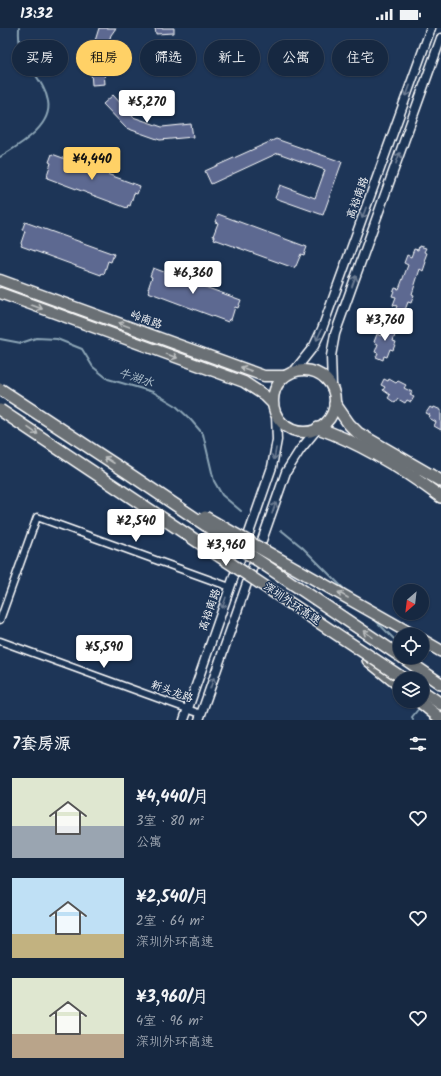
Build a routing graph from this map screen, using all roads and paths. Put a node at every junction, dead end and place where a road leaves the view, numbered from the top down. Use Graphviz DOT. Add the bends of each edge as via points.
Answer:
graph roads {
  1 [pos="431,28"];
  2 [pos="441,38"];
  3 [pos="0,280"];
  4 [pos="0,293"];
  5 [pos="295,370"];
  6 [pos="284,376"];
  7 [pos="332,386"];
  8 [pos="0,389"];
  9 [pos="272,404"];
  10 [pos="335,404"];
  11 [pos="0,410"];
  12 [pos="276,415"];
  13 [pos="318,428"];
  14 [pos="128,473"];
  15 [pos="441,481"];
  16 [pos="441,497"];
  17 [pos="230,587"];
  18 [pos="0,620"];
  19 [pos="326,626"];
  20 [pos="401,628"];
  21 [pos="0,641"];
  22 [pos="429,644"];
  23 [pos="393,651"];
  24 [pos="441,651"];
  25 [pos="412,664"];
  26 [pos="394,672"];
  27 [pos="393,680"];
  28 [pos="441,684"];
  29 [pos="429,696"];
  30 [pos="441,704"];
  31 [pos="428,708"];
  32 [pos="188,709"];
  33 [pos="200,717"];
  34 [pos="441,719"];
  35 [pos="184,720"];
  1 -- 5 [label="street, 高裕南路, one-way" via="322,329 314,346"];
  7 -- 2 [label="street, one-way" via="331,356 335,334"];
  6 -- 3 [label="main road, 岭南路, one-way" via="264,376"];
  4 -- 9 [label="main road, one-way" via="244,382 264,395"];
  5 -- 6 [label="main road"];
  5 -- 7 [label="main road" via="313,371 324,376"];
  6 -- 9 [label="main road" via="276,386"];
  7 -- 10 [label="main road"];
  14 -- 8 [label="highway, 深圳外环高速, one-way, bridge"];
  9 -- 12 [label="main road"];
  10 -- 13 [label="main road" via="331,416"];
  10 -- 15 [label="highway" via="358,433"];
  11 -- 19 [label="highway, 深圳外环高速, one-way, bridge"];
  12 -- 13 [label="main road" via="284,425 295,430 307,432"];
  12 -- 17 [label="street, 高裕南路, one-way" via="276,444 272,467"];
  13 -- 16 [label="highway" via="348,440 389,462"];
  33 -- 13 [label="street, one-way" via="286,472"];
  20 -- 14 [label="highway, one-way, bridge"];
  23 -- 14 [label="highway, 深圳外环高速, one-way, bridge"];
  17 -- 18 [label="street" via="37,517"];
  17 -- 32 [label="street, 高裕南路, one-way"];
  19 -- 26 [label="highway, 深圳外环高速, bridge"];
  19 -- 27 [label="highway, bridge"];
  21 -- 32 [label="street, 新头龙路"];
  22 -- 24 [label="highway"];
  25 -- 28 [label="highway, 深圳外环高速"];
  29 -- 30 [label="highway"];
  31 -- 34 [label="highway"];
  32 -- 33 [label="street, 新头龙路"];
  32 -- 35 [label="street, 高裕南路"];
}
